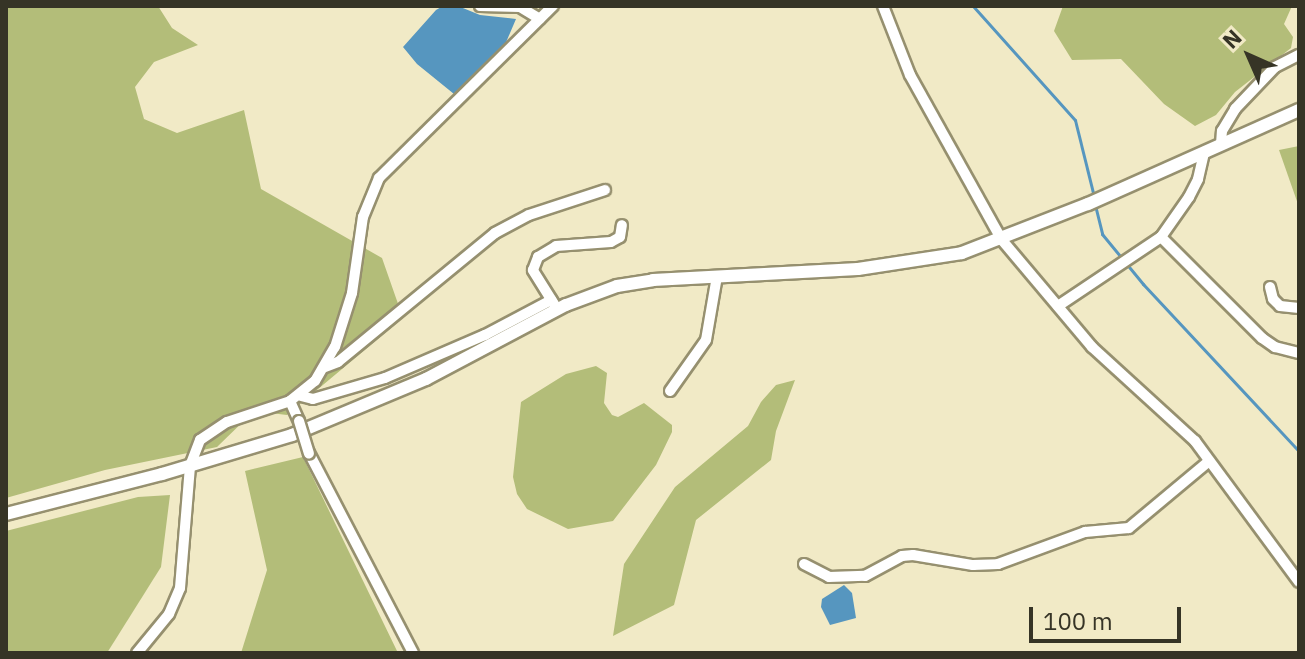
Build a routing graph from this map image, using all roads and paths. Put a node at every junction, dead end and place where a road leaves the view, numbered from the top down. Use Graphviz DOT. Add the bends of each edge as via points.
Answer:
graph roads {
  1 [pos="480,6"];
  2 [pos="553,6"];
  3 [pos="883,6"];
  4 [pos="540,19"];
  5 [pos="1299,55"];
  6 [pos="1299,110"];
  7 [pos="1221,144"];
  8 [pos="1204,152"];
  9 [pos="605,190"];
  10 [pos="622,225"];
  11 [pos="1161,237"];
  12 [pos="1002,240"];
  13 [pos="717,276"];
  14 [pos="1270,287"];
  15 [pos="554,304"];
  16 [pos="1058,306"];
  17 [pos="1299,308"];
  18 [pos="1299,352"];
  19 [pos="325,367"];
  20 [pos="670,391"];
  21 [pos="301,396"];
  22 [pos="290,401"];
  23 [pos="1209,461"];
  24 [pos="190,466"];
  25 [pos="6,514"];
  26 [pos="804,564"];
  27 [pos="1299,582"];
  28 [pos="137,653"];
  29 [pos="413,653"];
  1 -- 4 [label="street" via="520,7"];
  2 -- 4 [label="street"];
  3 -- 12 [label="street" via="910,75"];
  4 -- 19 [label="street" via="398,157 373,188 363,217 352,293"];
  5 -- 7 [label="street" via="1275,67 1235,109"];
  6 -- 7 [label="street"];
  7 -- 8 [label="street"];
  8 -- 11 [label="street" via="1193,188"];
  8 -- 12 [label="street"];
  9 -- 19 [label="street" via="511,223 338,362"];
  10 -- 15 [label="street" via="620,237 611,242 556,246 542,253 533,270"];
  11 -- 16 [label="street"];
  11 -- 18 [label="street" via="1262,338"];
  12 -- 13 [label="street" via="907,264"];
  12 -- 16 [label="street"];
  13 -- 15 [label="street" via="617,286"];
  13 -- 20 [label="street" via="706,340"];
  14 -- 17 [label="street" via="1280,306"];
  15 -- 21 [label="street" via="385,378 313,399"];
  15 -- 24 [label="street" via="426,379 359,409"];
  16 -- 23 [label="street" via="1092,347 1195,441"];
  19 -- 21 [label="street"];
  21 -- 22 [label="street"];
  22 -- 24 [label="street" via="209,432"];
  22 -- 29 [label="street, bridge" via="309,453"];
  23 -- 26 [label="street" via="1129,528 1085,532 998,564 913,555 865,576 829,577"];
  23 -- 27 [label="street"];
  24 -- 25 [label="street"];
  24 -- 28 [label="street" via="180,588 169,614"];
}
